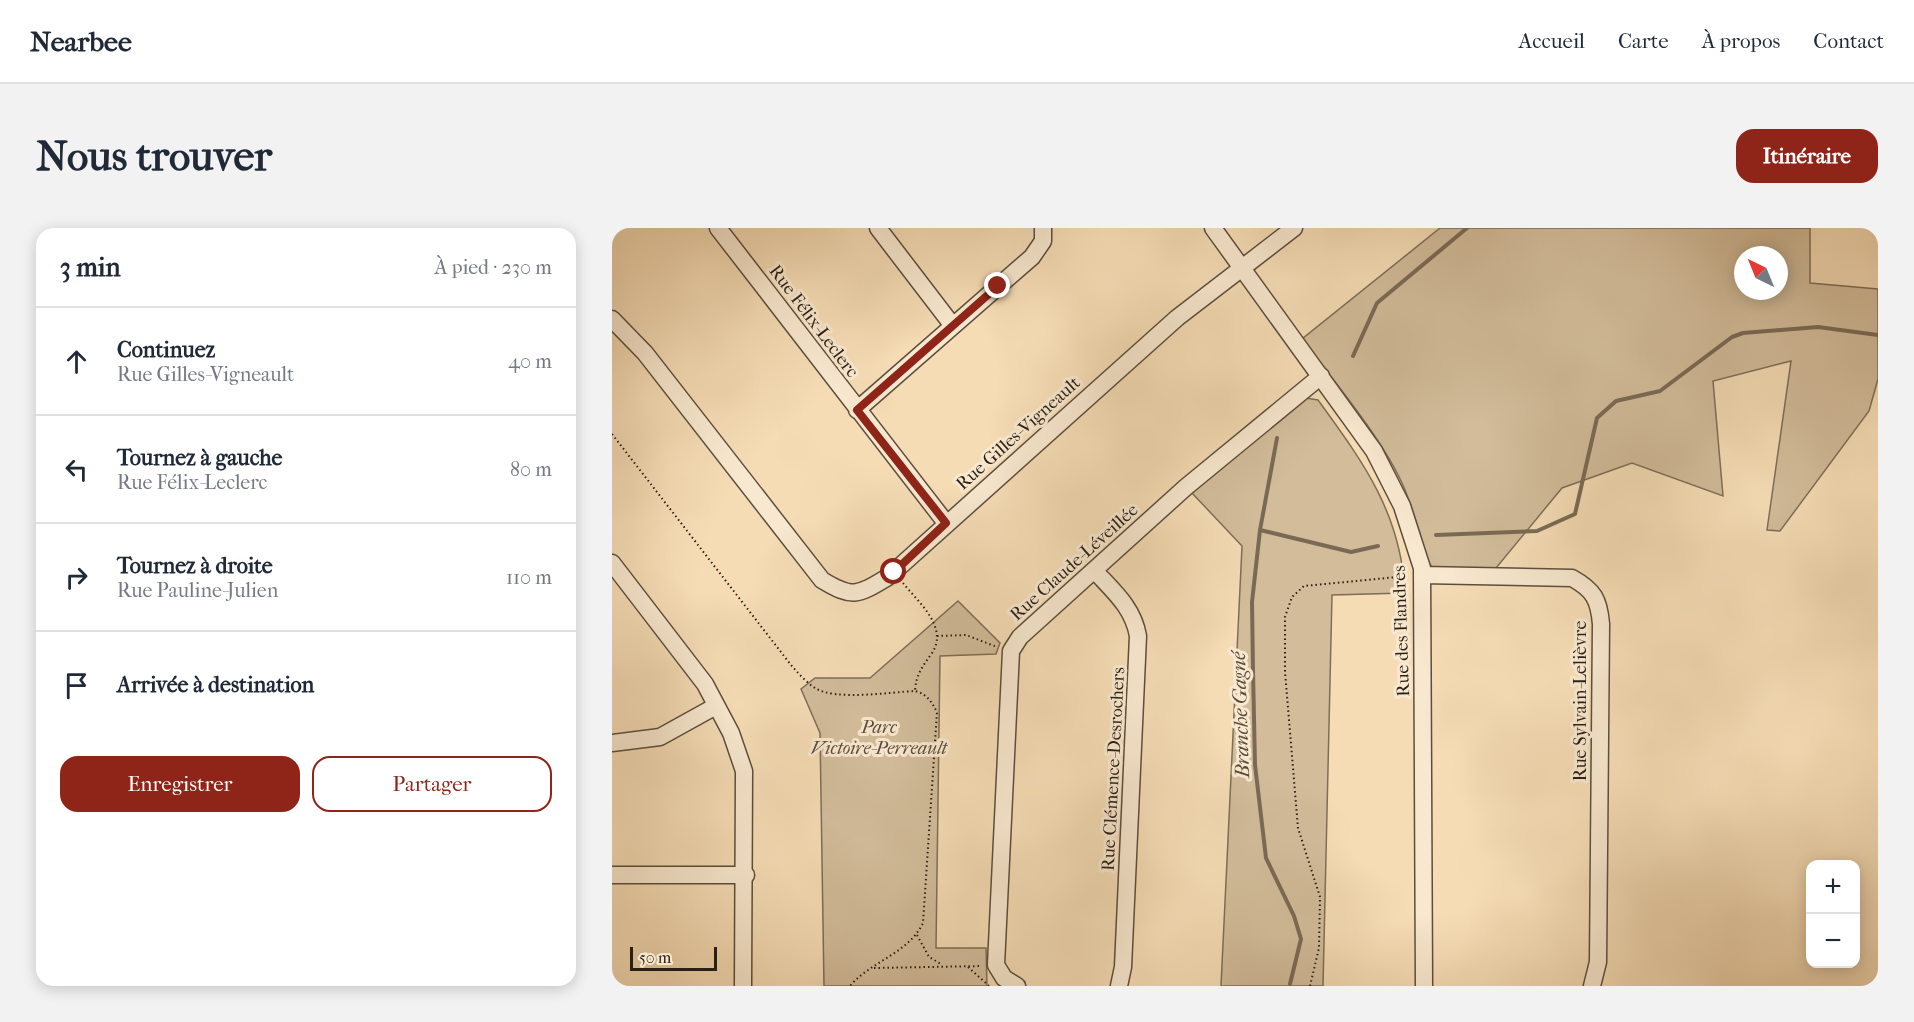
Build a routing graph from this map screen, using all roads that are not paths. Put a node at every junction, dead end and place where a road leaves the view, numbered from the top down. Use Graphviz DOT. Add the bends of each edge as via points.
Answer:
graph roads {
  1 [pos="718,228"];
  2 [pos="878,228"];
  3 [pos="1043,228"];
  4 [pos="1213,228"];
  5 [pos="1294,228"];
  6 [pos="1242,266"];
  7 [pos="612,319"];
  8 [pos="953,326"];
  9 [pos="1321,376"];
  10 [pos="857,410"];
  11 [pos="946,523"];
  12 [pos="612,563"];
  13 [pos="1094,570"];
  14 [pos="1422,575"];
  15 [pos="716,706"];
  16 [pos="612,743"];
  17 [pos="612,874"];
  18 [pos="746,875"];
  19 [pos="743,986"];
  20 [pos="1017,986"];
  21 [pos="1119,986"];
  22 [pos="1424,986"];
  23 [pos="1592,986"];
  1 -- 10 [label="street, Rue Félix-Leclerc"];
  2 -- 8 [label="street"];
  3 -- 8 [label="street" via="1039,250"];
  4 -- 6 [label="street, Rue des Flandres"];
  5 -- 6 [label="street, Rue Gilles-Vigneault"];
  6 -- 9 [label="street, Rue des Flandres"];
  6 -- 11 [label="street, Rue Gilles-Vigneault" via="1177,318"];
  7 -- 11 [label="street, Rue Gilles-Vigneault" via="645,353 822,580 842,593 863,592 894,572"];
  8 -- 10 [label="street"];
  9 -- 13 [label="street, Rue Claude-Léveillée"];
  9 -- 14 [label="street, Rue des Flandres" via="1374,451 1402,506"];
  10 -- 11 [label="street, Rue Félix-Leclerc"];
  12 -- 15 [label="street" via="705,684"];
  13 -- 20 [label="street, Rue Claude-Léveillée" via="1020,637 1011,651 996,964 1004,978"];
  13 -- 21 [label="street, Rue Clémence-Desrochers" via="1127,605 1136,620 1138,636"];
  14 -- 22 [label="street, Rue des Flandres"];
  14 -- 23 [label="street, Rue Sylvain-Lelièvre" via="1572,578 1588,587 1599,602 1598,962"];
  15 -- 16 [label="street" via="660,737"];
  15 -- 18 [label="street" via="731,733 744,771"];
  17 -- 18 [label="street"];
  18 -- 19 [label="street"];
}
